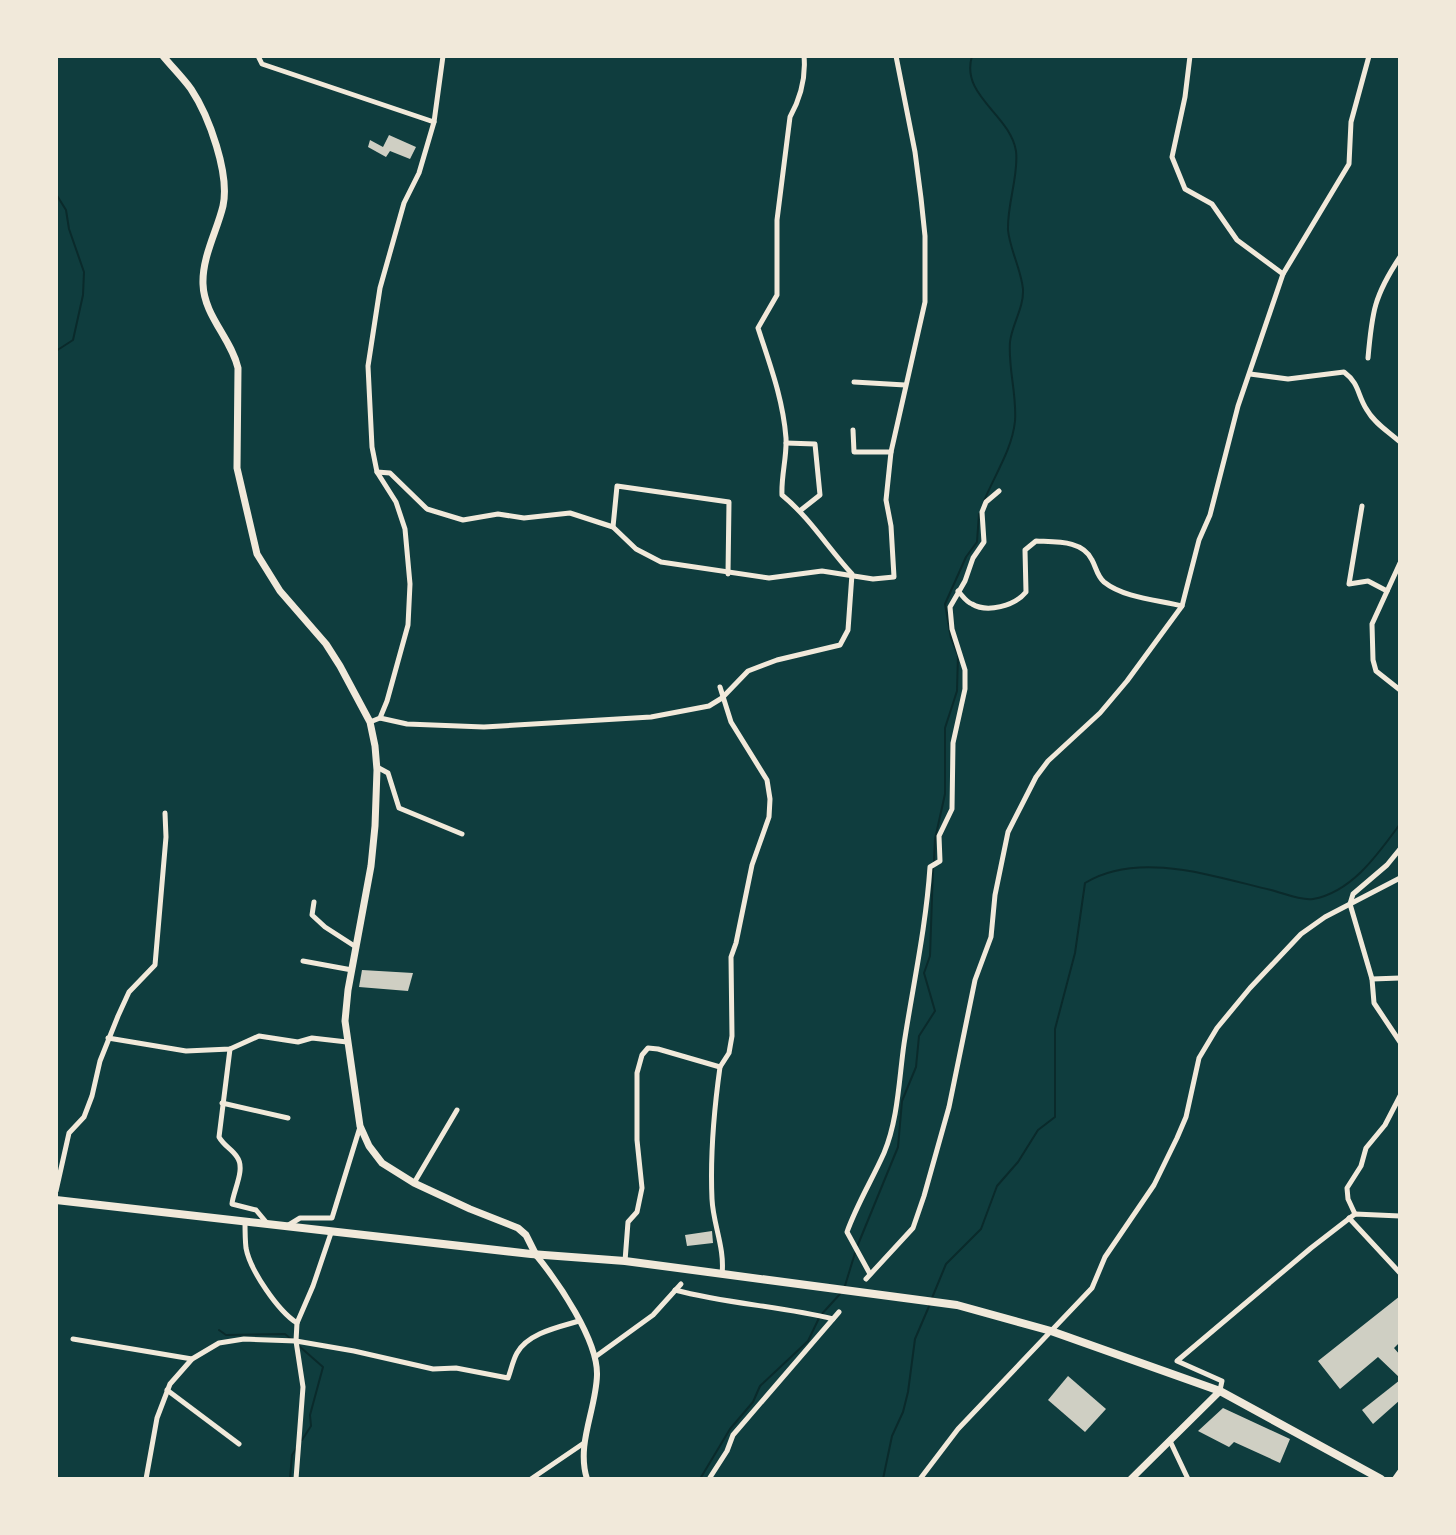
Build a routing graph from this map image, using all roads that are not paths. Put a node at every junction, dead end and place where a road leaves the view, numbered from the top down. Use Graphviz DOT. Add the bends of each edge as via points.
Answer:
graph roads {
  1 [pos="163,56"];
  2 [pos="258,56"];
  3 [pos="443,56"];
  4 [pos="804,56"];
  5 [pos="896,56"];
  6 [pos="1190,56"];
  7 [pos="1369,56"];
  8 [pos="434,122"];
  9 [pos="1400,257"];
  10 [pos="1283,274"];
  11 [pos="1368,358"];
  12 [pos="1250,374"];
  13 [pos="854,382"];
  14 [pos="905,385"];
  15 [pos="853,430"];
  16 [pos="1400,442"];
  17 [pos="786,443"];
  18 [pos="891,452"];
  19 [pos="377,472"];
  20 [pos="999,491"];
  21 [pos="1362,506"];
  22 [pos="801,510"];
  23 [pos="613,527"];
  24 [pos="1400,563"];
  25 [pos="728,574"];
  26 [pos="852,574"];
  27 [pos="958,591"];
  28 [pos="1387,591"];
  29 [pos="1182,606"];
  30 [pos="720,687"];
  31 [pos="1400,690"];
  32 [pos="722,698"];
  33 [pos="380,718"];
  34 [pos="370,722"];
  35 [pos="377,766"];
  36 [pos="165,813"];
  37 [pos="462,834"];
  38 [pos="1400,849"];
  39 [pos="1400,878"];
  40 [pos="314,902"];
  41 [pos="1350,904"];
  42 [pos="356,947"];
  43 [pos="303,961"];
  44 [pos="352,970"];
  45 [pos="1400,978"];
  46 [pos="1372,979"];
  47 [pos="108,1038"];
  48 [pos="347,1042"];
  49 [pos="1400,1042"];
  50 [pos="230,1049"];
  51 [pos="720,1067"];
  52 [pos="1400,1096"];
  53 [pos="222,1103"];
  54 [pos="457,1110"];
  55 [pos="288,1118"];
  56 [pos="360,1126"];
  57 [pos="414,1183"];
  58 [pos="56,1191"];
  59 [pos="56,1200"];
  60 [pos="1355,1214"];
  61 [pos="1400,1216"];
  62 [pos="1349,1218"];
  63 [pos="245,1220"];
  64 [pos="266,1222"];
  65 [pos="287,1226"];
  66 [pos="331,1233"];
  67 [pos="722,1253"];
  68 [pos="536,1255"];
  69 [pos="713,1260"];
  70 [pos="625,1261"];
  71 [pos="1400,1273"];
  72 [pos="722,1274"];
  73 [pos="681,1284"];
  74 [pos="675,1290"];
  75 [pos="839,1312"];
  76 [pos="833,1319"];
  77 [pos="579,1321"];
  78 [pos="297,1323"];
  79 [pos="1051,1331"];
  80 [pos="73,1339"];
  81 [pos="296,1341"];
  82 [pos="595,1357"];
  83 [pos="192,1359"];
  84 [pos="167,1390"];
  85 [pos="1220,1391"];
  86 [pos="1170,1441"];
  87 [pos="584,1443"];
  88 [pos="239,1444"];
  89 [pos="1400,1472"];
  90 [pos="146,1479"];
  91 [pos="296,1479"];
  92 [pos="531,1479"];
  93 [pos="587,1479"];
  94 [pos="709,1479"];
  95 [pos="920,1479"];
  96 [pos="1131,1479"];
  97 [pos="1188,1479"];
  98 [pos="1381,1479"];
  99 [pos="1395,1479"];
  1 -- 34 [label="main road" via="204,110 224,176 224,203 202,281 204,299 238,368 237,468 257,554 280,591 326,644"];
  2 -- 8 [label="street" via="262,64 303,80"];
  3 -- 8 [label="street"];
  4 -- 17 [label="street" via="805,78 790,117 777,220 777,295 758,328 783,403"];
  5 -- 14 [label="street" via="925,236 925,302"];
  6 -- 10 [label="street" via="1172,157 1185,189 1212,204 1237,240"];
  7 -- 10 [label="street" via="1351,122 1349,164"];
  8 -- 19 [label="street" via="404,203 376,307 368,366"];
  9 -- 11 [label="street" via="1372,310"];
  10 -- 12 [label="street"];
  12 -- 16 [label="street" via="1288,379 1344,372 1355,380 1366,410"];
  12 -- 29 [label="street"];
  13 -- 14 [label="street"];
  14 -- 18 [label="street"];
  15 -- 18 [label="street" via="854,452"];
  17 -- 22 [label="street" via="782,495"];
  17 -- 22 [label="street" via="815,444 820,495"];
  18 -- 26 [label="street" via="886,500 894,577"];
  19 -- 23 [label="street" via="390,473 427,509 463,520 560,512"];
  19 -- 33 [label="street" via="405,529 410,584 408,625"];
  20 -- 27 [label="street" via="986,502 984,542"];
  21 -- 28 [label="street" via="1349,584 1368,581"];
  22 -- 26 [label="street"];
  23 -- 25 [label="street" via="636,549 661,562"];
  23 -- 25 [label="street" via="617,486 729,502"];
  24 -- 28 [label="street"];
  25 -- 26 [label="street"];
  26 -- 32 [label="street" via="848,630 840,645 748,671"];
  27 -- 29 [label="street" via="981,607 1014,602 1026,592 1025,550 1036,541 1051,542 1082,546 1100,578 1117,590"];
  27 -- 29 [label="street" via="949,617 963,661 965,689 953,743 952,809 939,836 940,861 930,867 892,1126 847,1232 868,1277 913,1228 924,1196 975,980 991,937 1008,832 1048,761 1100,713"];
  28 -- 31 [label="street" via="1372,624 1373,660 1382,678"];
  30 -- 32 [label="street"];
  32 -- 33 [label="street" via="709,706 651,717 514,725 433,725"];
  32 -- 51 [label="street" via="767,780 770,799 731,957 732,1036"];
  33 -- 34 [label="street"];
  34 -- 35 [label="main road"];
  35 -- 37 [label="street" via="388,773 399,808"];
  35 -- 42 [label="main road" via="371,866"];
  36 -- 47 [label="street" via="155,965 129,992"];
  38 -- 41 [label="street" via="1353,894"];
  39 -- 41 [label="street"];
  40 -- 42 [label="street" via="312,915"];
  41 -- 46 [label="street"];
  41 -- 79 [label="street" via="1301,934 1217,1028 1199,1058 1186,1117 1154,1185 1105,1257 1092,1288"];
  42 -- 44 [label="main road"];
  43 -- 44 [label="street"];
  44 -- 48 [label="main road"];
  45 -- 46 [label="street"];
  46 -- 49 [label="street" via="1374,1003"];
  47 -- 50 [label="street" via="186,1051"];
  47 -- 58 [label="street" via="84,1117 69,1133"];
  48 -- 50 [label="street" via="259,1036"];
  48 -- 56 [label="main road"];
  50 -- 53 [label="street"];
  51 -- 67 [label="street" via="712,1202"];
  51 -- 70 [label="street" via="658,1049 648,1048 642,1055 637,1073 642,1188 637,1212 628,1222"];
  52 -- 60 [label="street" via="1347,1188"];
  53 -- 55 [label="street"];
  53 -- 64 [label="street" via="219,1137 240,1164 232,1204 256,1210"];
  54 -- 57 [label="street"];
  56 -- 57 [label="main road" via="382,1163"];
  56 -- 65 [label="street" via="332,1218 300,1218"];
  57 -- 68 [label="main road" via="518,1228"];
  59 -- 63 [label="highway"];
  60 -- 61 [label="street"];
  60 -- 62 [label="street"];
  62 -- 71 [label="street"];
  62 -- 85 [label="street" via="1177,1361 1222,1381"];
  63 -- 64 [label="highway"];
  63 -- 78 [label="street" via="252,1263 284,1316"];
  64 -- 65 [label="highway"];
  65 -- 66 [label="highway"];
  66 -- 68 [label="highway"];
  66 -- 78 [label="street"];
  67 -- 69 [label="street"];
  67 -- 72 [label="street"];
  68 -- 70 [label="highway"];
  68 -- 77 [label="street"];
  70 -- 72 [label="highway"];
  72 -- 79 [label="highway" via="957,1305"];
  73 -- 74 [label="street"];
  74 -- 76 [label="street" via="712,1301"];
  74 -- 82 [label="street" via="653,1315"];
  75 -- 76 [label="street"];
  76 -- 94 [label="street" via="733,1435"];
  77 -- 81 [label="street" via="530,1341 517,1352 508,1378 433,1369"];
  77 -- 82 [label="street"];
  78 -- 81 [label="street"];
  79 -- 85 [label="highway"];
  79 -- 95 [label="street" via="958,1429"];
  80 -- 83 [label="street"];
  81 -- 83 [label="street" via="219,1343"];
  81 -- 91 [label="street" via="303,1387"];
  82 -- 87 [label="street" via="597,1375"];
  83 -- 84 [label="street"];
  84 -- 88 [label="street"];
  84 -- 90 [label="street"];
  85 -- 86 [label="main road"];
  85 -- 98 [label="highway"];
  86 -- 96 [label="main road"];
  86 -- 97 [label="street"];
  87 -- 92 [label="street"];
  87 -- 93 [label="street"];
  89 -- 99 [label="street"];
}
